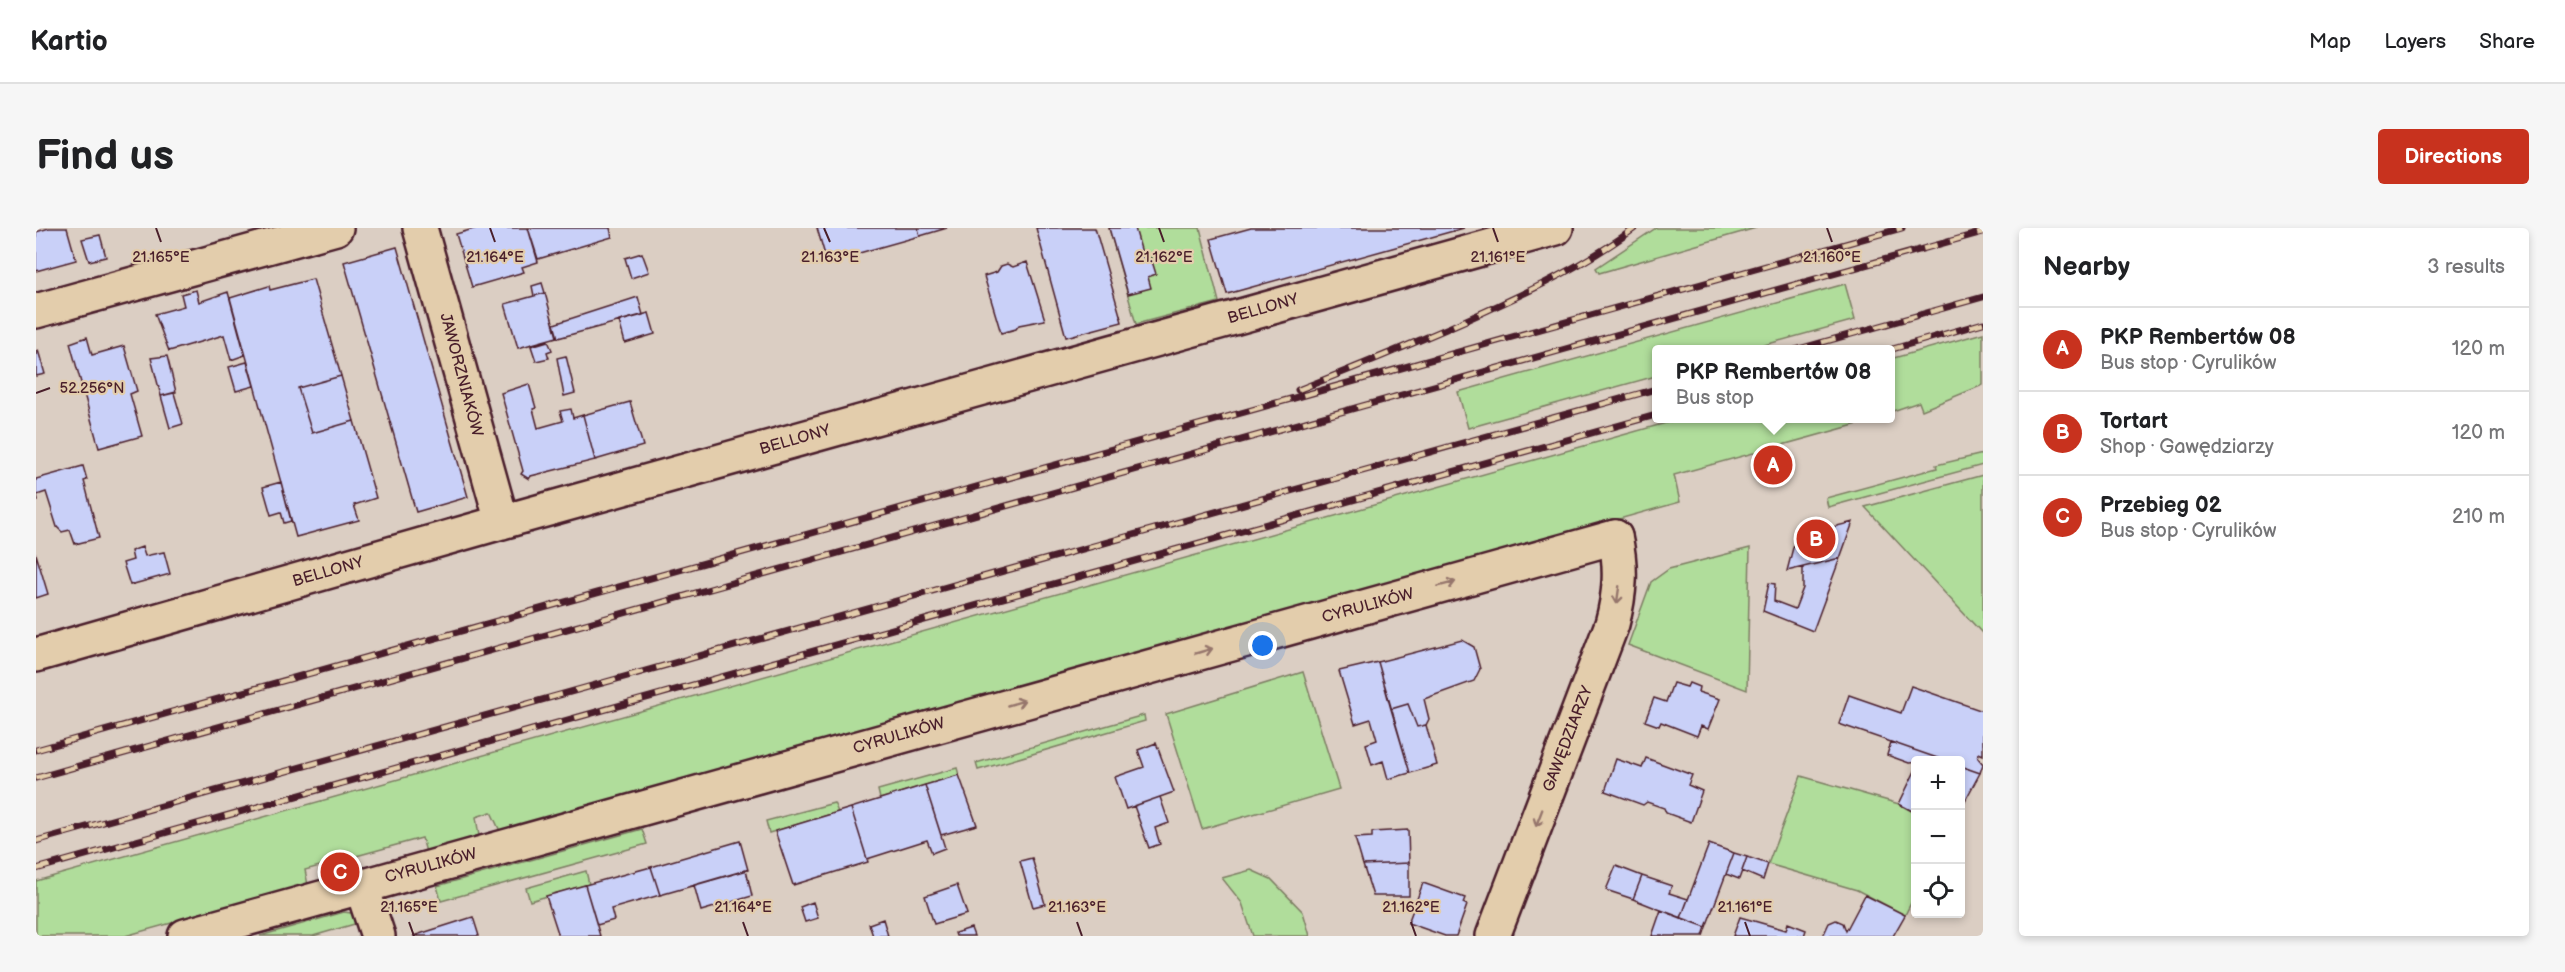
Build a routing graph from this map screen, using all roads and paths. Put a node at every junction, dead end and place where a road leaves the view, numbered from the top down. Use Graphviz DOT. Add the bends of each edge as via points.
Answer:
graph roads {
  1 [pos="336,228"];
  2 [pos="420,228"];
  3 [pos="1556,228"];
  4 [pos="36,311"];
  5 [pos="502,522"];
  6 [pos="1615,537"];
  7 [pos="36,655"];
  8 [pos="361,885"];
  9 [pos="185,936"];
  10 [pos="378,936"];
  11 [pos="1493,936"];
  1 -- 4 [label="street"];
  2 -- 5 [label="street, JAWORZNIAKÓW"];
  3 -- 5 [label="street, BELLONY"];
  5 -- 7 [label="street, BELLONY"];
  8 -- 6 [label="street, CYRULIKÓW, one-way"];
  6 -- 11 [label="street, GAWĘDZIARZY, one-way" via="1620,589 1612,624"];
  8 -- 9 [label="street, CYRULIKÓW"];
  8 -- 10 [label="street"];
}
